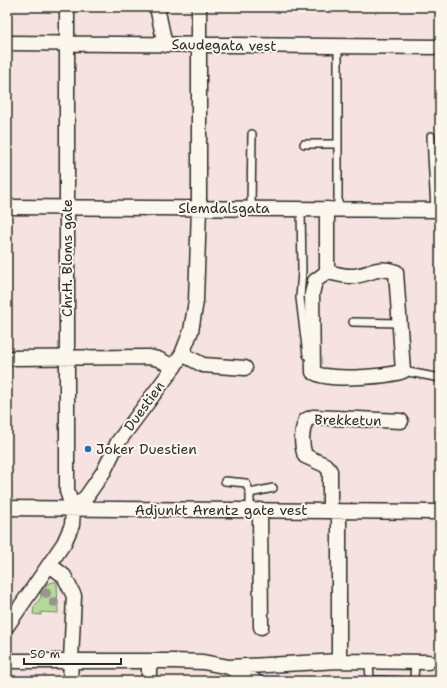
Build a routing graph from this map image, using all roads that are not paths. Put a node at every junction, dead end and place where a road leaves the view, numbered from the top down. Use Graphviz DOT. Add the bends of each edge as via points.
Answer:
graph roads {
  1 [pos="68,7"];
  2 [pos="157,7"];
  3 [pos="199,7"];
  4 [pos="7,43"];
  5 [pos="68,44"];
  6 [pos="165,45"];
  7 [pos="199,45"];
  8 [pos="338,46"];
  9 [pos="440,47"];
  10 [pos="252,134"];
  11 [pos="432,136"];
  12 [pos="304,144"];
  13 [pos="338,144"];
  14 [pos="7,207"];
  15 [pos="68,207"];
  16 [pos="199,208"];
  17 [pos="251,208"];
  18 [pos="301,209"];
  19 [pos="332,209"];
  20 [pos="438,210"];
  21 [pos="327,272"];
  22 [pos="353,322"];
  23 [pos="399,323"];
  24 [pos="182,354"];
  25 [pos="7,358"];
  26 [pos="66,358"];
  27 [pos="174,367"];
  28 [pos="245,368"];
  29 [pos="403,371"];
  30 [pos="313,372"];
  31 [pos="435,377"];
  32 [pos="401,421"];
  33 [pos="225,481"];
  34 [pos="273,488"];
  35 [pos="250,493"];
  36 [pos="7,508"];
  37 [pos="73,509"];
  38 [pos="255,510"];
  39 [pos="334,511"];
  40 [pos="435,512"];
  41 [pos="50,565"];
  42 [pos="7,626"];
  43 [pos="261,627"];
  44 [pos="7,661"];
  45 [pos="70,661"];
  46 [pos="149,661"];
  47 [pos="339,661"];
  48 [pos="369,661"];
  49 [pos="422,661"];
  50 [pos="229,667"];
  51 [pos="70,681"];
  52 [pos="149,681"];
  53 [pos="256,681"];
  54 [pos="370,681"];
  55 [pos="402,681"];
  56 [pos="412,681"];
  1 -- 5 [label="street, Chr.H. Bloms gate"];
  2 -- 6 [label="street"];
  3 -- 7 [label="street, Duestien"];
  4 -- 5 [label="street, Saudegata vest"];
  5 -- 6 [label="street, Saudegata vest"];
  5 -- 15 [label="street, Chr.H. Bloms gate"];
  6 -- 7 [label="street, Saudegata vest"];
  7 -- 8 [label="street, Saudegata vest"];
  7 -- 16 [label="street, Duestien"];
  8 -- 9 [label="street, Saudegata vest"];
  8 -- 13 [label="lane"];
  10 -- 17 [label="lane"];
  11 -- 20 [label="lane"];
  12 -- 13 [label="lane"];
  13 -- 19 [label="lane"];
  14 -- 15 [label="street, Slemdalsgata"];
  15 -- 16 [label="street, Slemdalsgata"];
  15 -- 26 [label="street, Chr.H. Bloms gate"];
  16 -- 17 [label="street, Slemdalsgata"];
  16 -- 24 [label="street, Duestien" via="196,301 191,331"];
  17 -- 18 [label="street, Slemdalsgata"];
  18 -- 19 [label="street, Slemdalsgata"];
  18 -- 30 [label="lane" via="300,298 308,358"];
  19 -- 20 [label="street, Slemdalsgata"];
  19 -- 21 [label="street"];
  21 -- 23 [label="street" via="349,276 372,270 389,269 396,272"];
  21 -- 30 [label="street" via="315,281 312,294"];
  22 -- 23 [label="lane"];
  23 -- 29 [label="street"];
  24 -- 27 [label="street, Duestien"];
  24 -- 28 [label="street" via="203,365"];
  25 -- 26 [label="street"];
  26 -- 27 [label="street" via="149,357"];
  26 -- 37 [label="street, Chr.H. Bloms gate" via="67,491"];
  27 -- 37 [label="street, Duestien" via="118,442 104,471 86,497"];
  29 -- 30 [label="street" via="396,374 349,377 324,376"];
  29 -- 31 [label="lane"];
  32 -- 39 [label="street, Brekketun" via="313,417 306,420 301,445 304,456 325,465 330,471"];
  33 -- 35 [label="lane" via="246,483"];
  34 -- 35 [label="lane"];
  35 -- 38 [label="lane"];
  36 -- 37 [label="street, Adjunkt Arentz gate vest"];
  37 -- 38 [label="street, Adjunkt Arentz gate vest"];
  37 -- 41 [label="street" via="72,525"];
  38 -- 39 [label="street, Adjunkt Arentz gate vest"];
  38 -- 43 [label="street"];
  39 -- 40 [label="street, Adjunkt Arentz gate vest"];
  39 -- 47 [label="street"];
  41 -- 42 [label="street"];
  41 -- 45 [label="street" via="64,576 74,596"];
  44 -- 45 [label="street"];
  45 -- 46 [label="street"];
  45 -- 51 [label="street"];
  46 -- 50 [label="street" via="203,662"];
  46 -- 52 [label="street"];
  47 -- 48 [label="street"];
  47 -- 50 [label="street"];
  48 -- 49 [label="street"];
  48 -- 54 [label="lane"];
  49 -- 56 [label="lane"];
  50 -- 53 [label="street"];
  54 -- 55 [label="lane"];
}
